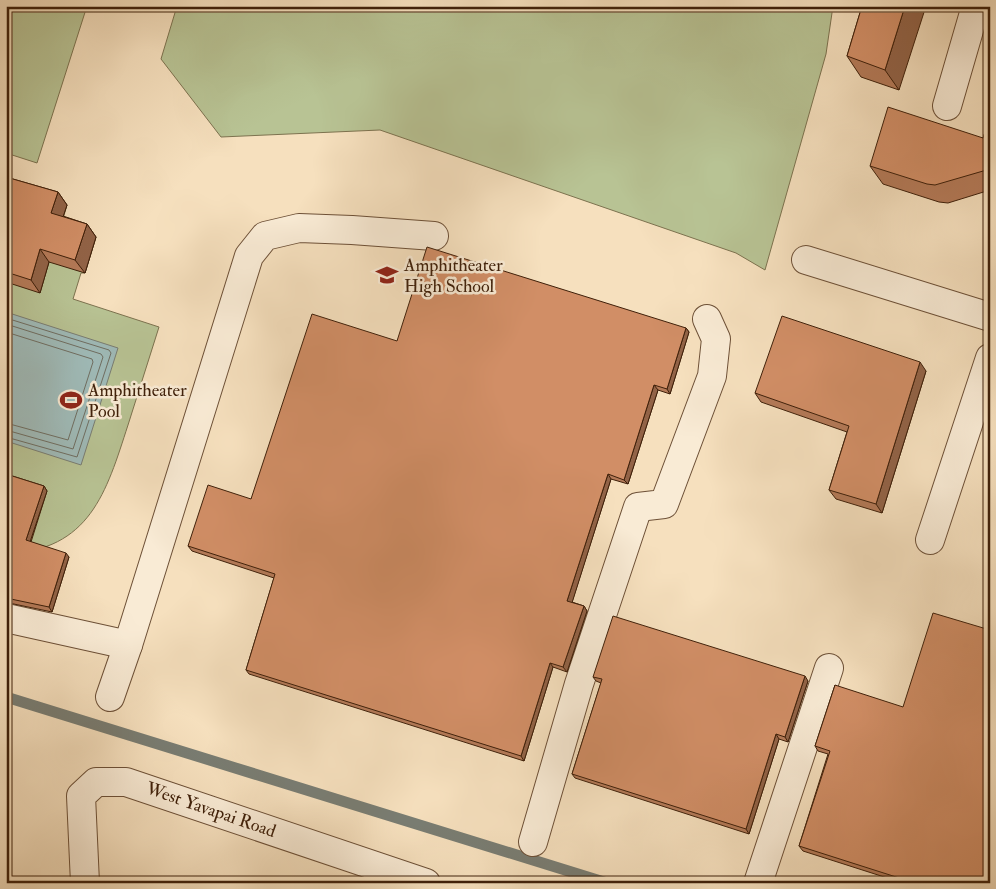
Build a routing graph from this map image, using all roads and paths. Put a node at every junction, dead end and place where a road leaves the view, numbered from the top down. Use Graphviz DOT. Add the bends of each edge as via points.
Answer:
graph roads {
  1 [pos="976,6"];
  2 [pos="946,106"];
  3 [pos="434,236"];
  4 [pos="806,260"];
  5 [pos="990,317"];
  6 [pos="707,319"];
  7 [pos="990,358"];
  8 [pos="930,540"];
  9 [pos="6,618"];
  10 [pos="128,645"];
  11 [pos="828,668"];
  12 [pos="110,697"];
  13 [pos="533,842"];
  14 [pos="85,883"];
  15 [pos="426,883"];
  16 [pos="758,883"];
  1 -- 2 [label="street"];
  3 -- 10 [label="street" via="300,228 265,236 249,256"];
  4 -- 5 [label="street"];
  6 -- 13 [label="street" via="716,339 712,376 664,504 638,507 579,684"];
  7 -- 8 [label="street"];
  9 -- 10 [label="street"];
  10 -- 12 [label="street"];
  11 -- 16 [label="street"];
  14 -- 15 [label="street, West Yavapai Road" via="81,796 96,782 126,782"];
}
